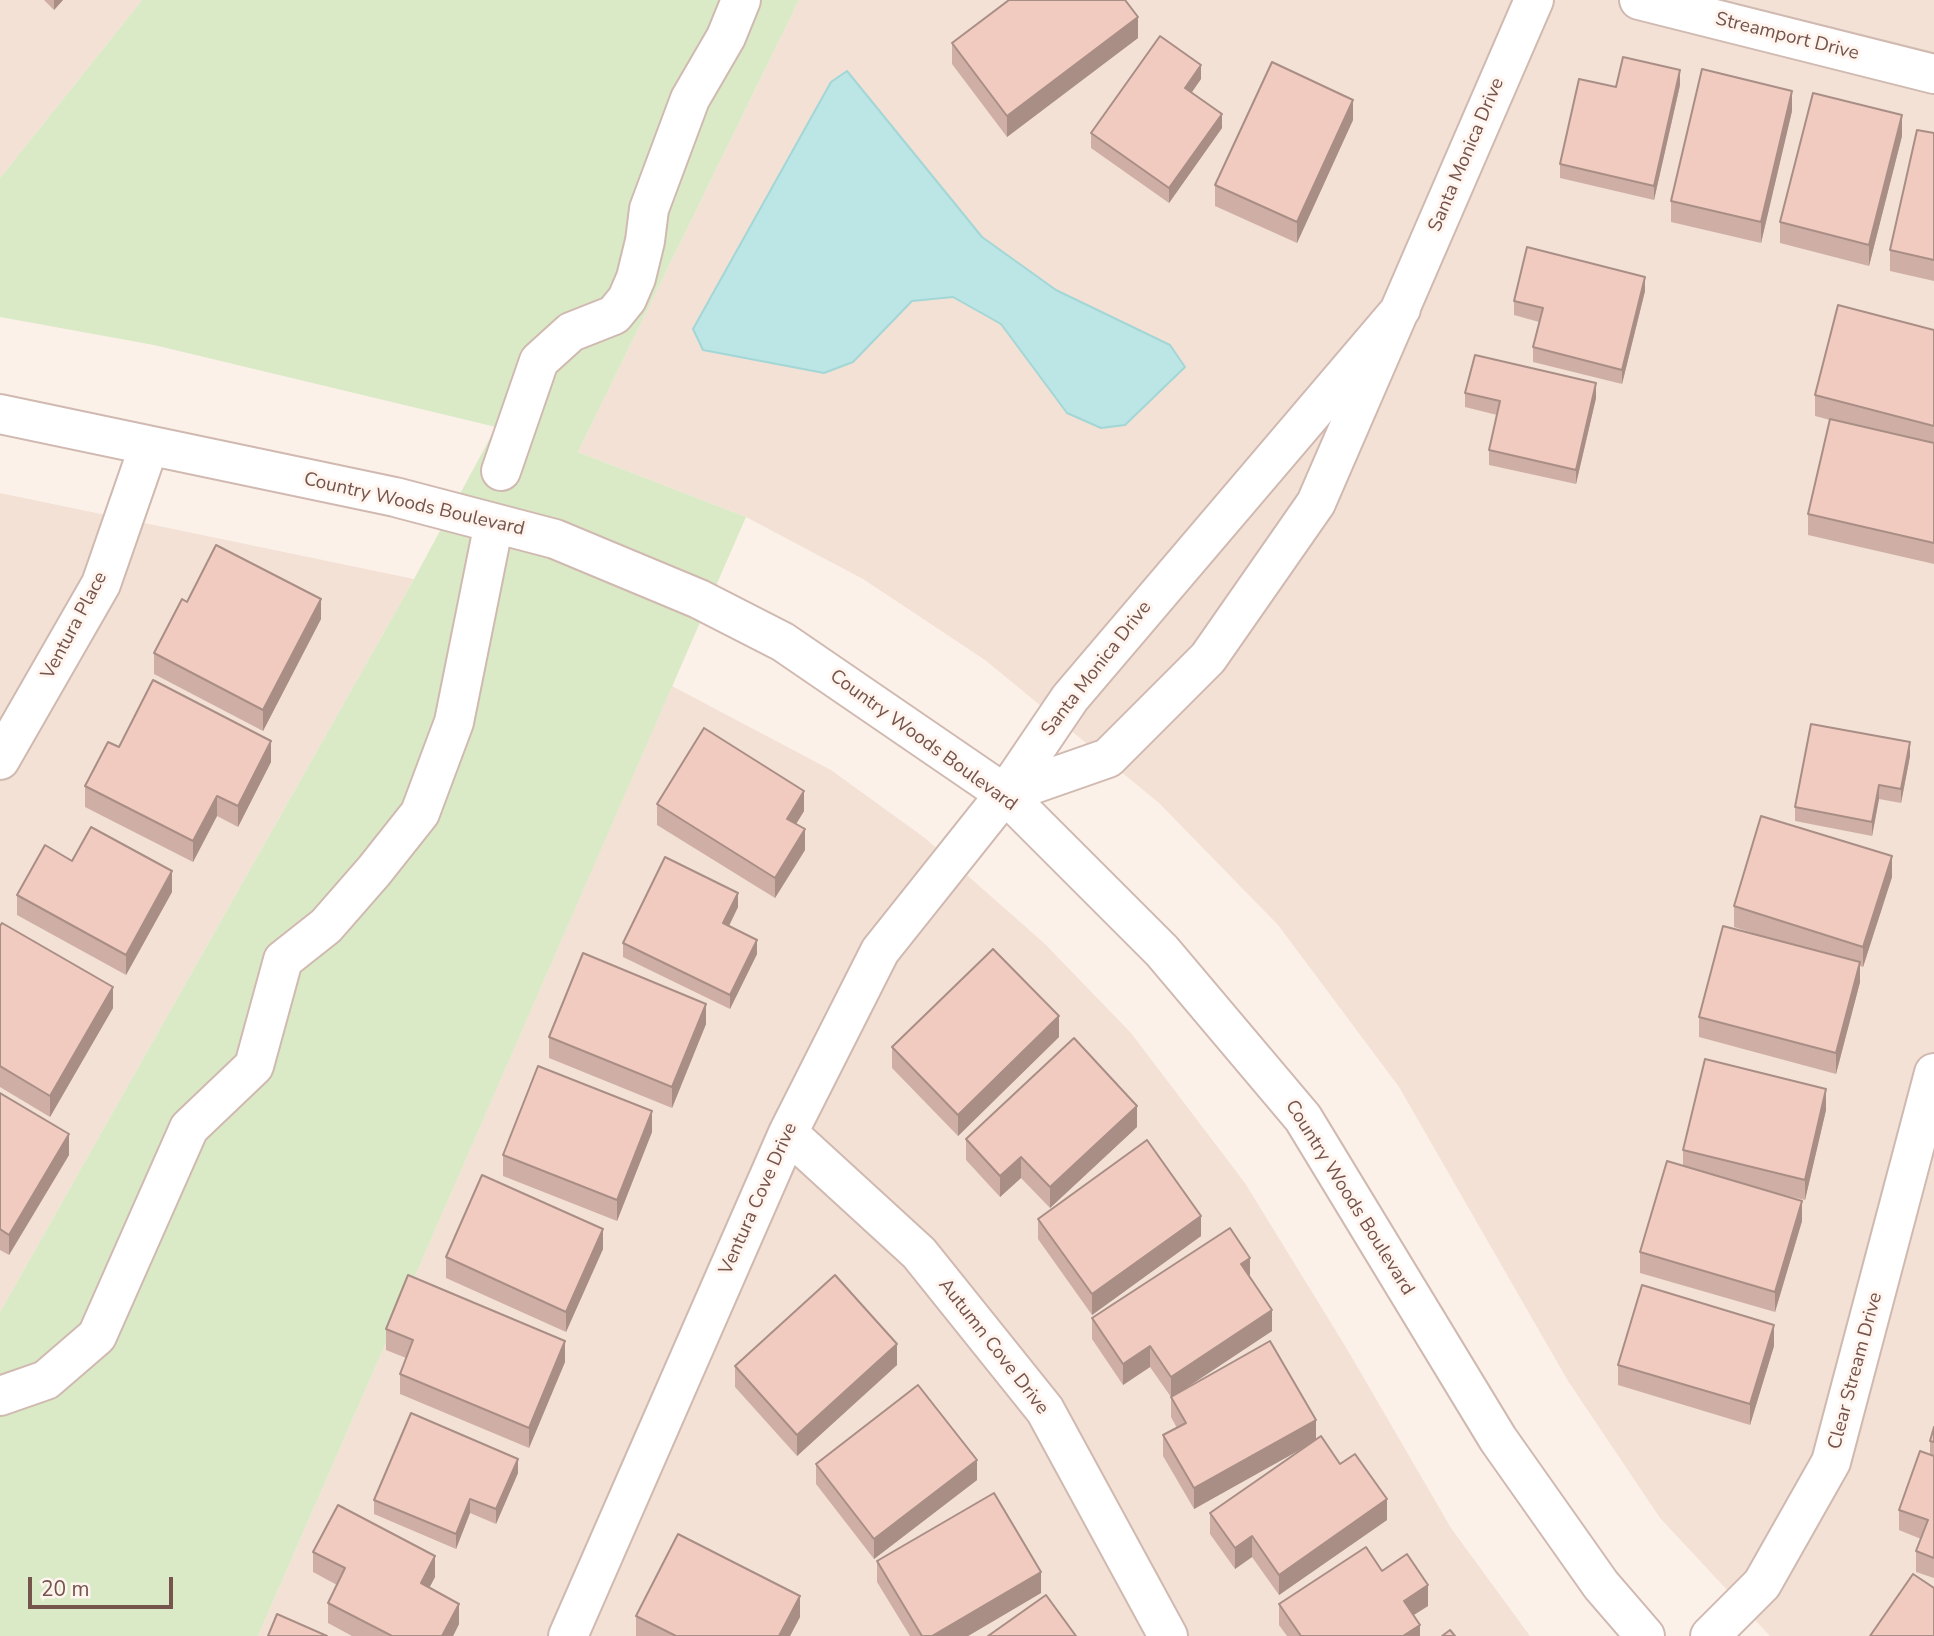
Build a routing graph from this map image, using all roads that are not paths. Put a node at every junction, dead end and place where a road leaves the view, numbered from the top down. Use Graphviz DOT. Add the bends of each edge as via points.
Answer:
graph roads {
  1 [pos="741,0"];
  2 [pos="1534,0"];
  3 [pos="1639,0"];
  4 [pos="1934,74"];
  5 [pos="1401,309"];
  6 [pos="0,414"];
  7 [pos="149,446"];
  8 [pos="501,471"];
  9 [pos="494,523"];
  10 [pos="0,760"];
  11 [pos="1005,794"];
  12 [pos="1934,1073"];
  13 [pos="788,1133"];
  14 [pos="0,1396"];
  15 [pos="568,1636"];
  16 [pos="1168,1636"];
  17 [pos="1645,1636"];
  18 [pos="1710,1636"];
  1 -- 8 [label="street" via="726,37 690,99 649,209 636,278 627,299 614,315 571,332 539,361"];
  2 -- 5 [label="street, Santa Monica Drive"];
  3 -- 4 [label="street, Streamport Drive"];
  5 -- 11 [label="street, Santa Monica Drive" via="1070,698"];
  5 -- 11 [label="street, Santa Monica Drive" via="1316,503 1208,658 1108,758"];
  6 -- 7 [label="street, Country Woods Boulevard"];
  7 -- 9 [label="street, Country Woods Boulevard" via="395,497"];
  7 -- 10 [label="street, Ventura Place" via="101,584"];
  9 -- 11 [label="street, Country Woods Boulevard" via="555,539 699,599 783,642"];
  9 -- 14 [label="street" via="454,722 420,813 326,926 283,960 254,1066 189,1128 97,1336 46,1380"];
  11 -- 13 [label="street, Ventura Cove Drive" via="880,951"];
  11 -- 17 [label="street, Country Woods Boulevard" via="1162,951 1303,1118 1498,1439 1601,1585"];
  12 -- 18 [label="street, Clear Stream Drive" via="1832,1462 1762,1584"];
  13 -- 15 [label="street, Ventura Cove Drive"];
  13 -- 16 [label="street, Autumn Cove Drive" via="919,1253 1045,1410"];
}
